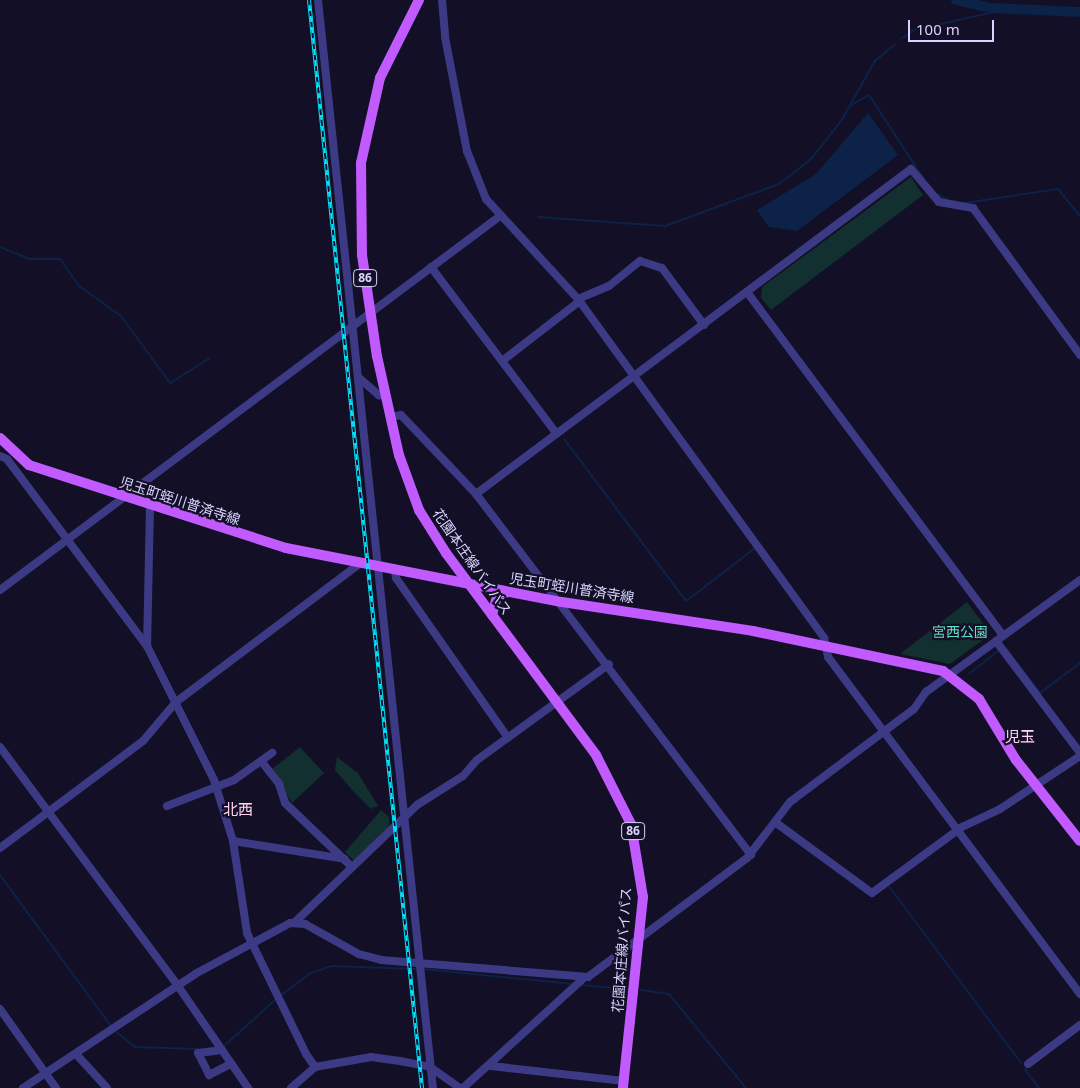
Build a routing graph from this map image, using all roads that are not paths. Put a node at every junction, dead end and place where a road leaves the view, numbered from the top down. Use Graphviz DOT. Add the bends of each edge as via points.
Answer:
graph roads {
  1 [pos="318,0"];
  2 [pos="419,0"];
  3 [pos="442,0"];
  4 [pos="500,216"];
  5 [pos="431,267"];
  6 [pos="747,292"];
  7 [pos="579,300"];
  8 [pos="370,313"];
  9 [pos="704,325"];
  10 [pos="352,327"];
  11 [pos="1080,355"];
  12 [pos="502,361"];
  13 [pos="358,377"];
  14 [pos="634,377"];
  15 [pos="385,394"];
  16 [pos="390,417"];
  17 [pos="556,433"];
  18 [pos="0,438"];
  19 [pos="6,456"];
  20 [pos="476,494"];
  21 [pos="124,498"];
  22 [pos="150,506"];
  23 [pos="67,540"];
  24 [pos="450,558"];
  25 [pos="359,564"];
  26 [pos="378,567"];
  27 [pos="395,571"];
  28 [pos="442,579"];
  29 [pos="1080,580"];
  30 [pos="471,586"];
  31 [pos="0,590"];
  32 [pos="509,592"];
  33 [pos="562,602"];
  34 [pos="492,615"];
  35 [pos="1003,635"];
  36 [pos="996,641"];
  37 [pos="147,646"];
  38 [pos="827,646"];
  39 [pos="609,664"];
  40 [pos="951,675"];
  41 [pos="176,702"];
  42 [pos="556,702"];
  43 [pos="883,731"];
  44 [pos="508,738"];
  45 [pos="0,747"];
  46 [pos="272,753"];
  47 [pos="1080,755"];
  48 [pos="262,762"];
  49 [pos="1034,785"];
  50 [pos="217,787"];
  51 [pos="167,806"];
  52 [pos="49,812"];
  53 [pos="405,816"];
  54 [pos="775,822"];
  55 [pos="957,830"];
  56 [pos="233,841"];
  57 [pos="1080,841"];
  58 [pos="0,848"];
  59 [pos="751,855"];
  60 [pos="345,859"];
  61 [pos="352,867"];
  62 [pos="295,922"];
  63 [pos="639,939"];
  64 [pos="251,943"];
  65 [pos="420,964"];
  66 [pos="584,978"];
  67 [pos="178,986"];
  68 [pos="1080,994"];
  69 [pos="0,1008"];
  70 [pos="1080,1025"];
  71 [pos="222,1050"];
  72 [pos="76,1054"];
  73 [pos="232,1064"];
  74 [pos="1028,1064"];
  75 [pos="491,1066"];
  76 [pos="315,1067"];
  77 [pos="430,1067"];
  78 [pos="48,1072"];
  79 [pos="624,1084"];
  80 [pos="23,1088"];
  81 [pos="56,1088"];
  82 [pos="107,1088"];
  83 [pos="248,1088"];
  84 [pos="291,1088"];
  85 [pos="433,1088"];
  86 [pos="462,1088"];
  1 -- 10 [label="street"];
  2 -- 8 [label="main road, 花園本庄線バイパス / 86" via="380,78 361,163 362,256"];
  3 -- 4 [label="street" via="443,26 470,160 486,199"];
  4 -- 5 [label="street"];
  4 -- 7 [label="street"];
  5 -- 8 [label="street"];
  5 -- 12 [label="street"];
  6 -- 9 [label="street"];
  6 -- 11 [label="street" via="911,169 938,202 973,208"];
  6 -- 35 [label="street"];
  7 -- 9 [label="street" via="609,286 640,261 662,268"];
  7 -- 12 [label="street"];
  7 -- 14 [label="street"];
  8 -- 10 [label="street"];
  8 -- 15 [label="main road, 花園本庄線バイパス / 86"];
  9 -- 14 [label="street"];
  10 -- 13 [label="street"];
  10 -- 21 [label="street"];
  12 -- 17 [label="street"];
  13 -- 15 [label="street" via="379,395"];
  13 -- 26 [label="street"];
  14 -- 17 [label="street"];
  14 -- 38 [label="street"];
  15 -- 16 [label="main road, 花園本庄線バイパス / 86"];
  16 -- 20 [label="street" via="401,415"];
  16 -- 24 [label="main road, 花園本庄線バイパス / 86" via="419,510"];
  17 -- 20 [label="street"];
  18 -- 19 [label="main road, 児玉町蛭川普済寺線"];
  19 -- 21 [label="main road, 児玉町蛭川普済寺線"];
  19 -- 23 [label="street"];
  20 -- 33 [label="street"];
  21 -- 22 [label="main road, 児玉町蛭川普済寺線"];
  21 -- 23 [label="street"];
  22 -- 25 [label="main road, 児玉町蛭川普済寺線" via="286,548"];
  22 -- 37 [label="street"];
  23 -- 31 [label="street"];
  23 -- 37 [label="street"];
  24 -- 28 [label="main road" via="449,574"];
  24 -- 30 [label="main road, 花園本庄線バイパス / 86"];
  25 -- 26 [label="main road, 児玉町蛭川普済寺線"];
  25 -- 41 [label="street"];
  26 -- 27 [label="main road, 児玉町蛭川普済寺線"];
  26 -- 53 [label="street"];
  27 -- 28 [label="main road, 児玉町蛭川普済寺線"];
  27 -- 44 [label="street" via="396,578"];
  28 -- 30 [label="main road, 児玉町蛭川普済寺線"];
  29 -- 35 [label="street"];
  30 -- 32 [label="main road, 児玉町蛭川普済寺線"];
  30 -- 34 [label="main road, 花園本庄線バイパス / 86"];
  32 -- 33 [label="main road, 児玉町蛭川普済寺線"];
  32 -- 34 [label="main road" via="497,596"];
  33 -- 38 [label="main road, 児玉町蛭川普済寺線" via="687,618"];
  33 -- 39 [label="street"];
  34 -- 42 [label="main road, 花園本庄線バイパス / 86"];
  35 -- 36 [label="street"];
  36 -- 40 [label="street"];
  36 -- 47 [label="street"];
  37 -- 41 [label="street"];
  38 -- 40 [label="main road, 児玉町蛭川普済寺線"];
  38 -- 43 [label="street" via="828,658"];
  39 -- 42 [label="street"];
  39 -- 59 [label="street"];
  40 -- 43 [label="street"];
  40 -- 49 [label="main road, 児玉町蛭川普済寺線" via="979,700"];
  41 -- 50 [label="street"];
  41 -- 52 [label="street" via="143,741"];
  42 -- 44 [label="street"];
  42 -- 63 [label="main road, 花園本庄線バイパス / 86" via="596,755 631,824 642,888"];
  43 -- 54 [label="street" via="790,802"];
  43 -- 55 [label="street"];
  44 -- 53 [label="street" via="463,776"];
  45 -- 52 [label="street"];
  46 -- 48 [label="street"];
  47 -- 49 [label="street"];
  48 -- 50 [label="street"];
  48 -- 60 [label="street" via="279,784 285,803"];
  49 -- 55 [label="street"];
  49 -- 57 [label="main road, 児玉町蛭川普済寺線"];
  50 -- 51 [label="street"];
  50 -- 56 [label="street"];
  52 -- 58 [label="street"];
  52 -- 67 [label="street"];
  53 -- 61 [label="street"];
  53 -- 65 [label="street"];
  54 -- 55 [label="street" via="872,893"];
  54 -- 59 [label="street"];
  55 -- 68 [label="street"];
  56 -- 60 [label="street"];
  56 -- 64 [label="street" via="240,906"];
  59 -- 63 [label="street"];
  60 -- 61 [label="street"];
  61 -- 62 [label="street"];
  62 -- 64 [label="street"];
  62 -- 65 [label="street" via="359,954"];
  63 -- 66 [label="street"];
  63 -- 79 [label="main road, 花園本庄線バイパス / 86"];
  64 -- 67 [label="street"];
  64 -- 76 [label="street"];
  65 -- 66 [label="street"];
  65 -- 77 [label="street"];
  66 -- 75 [label="street"];
  67 -- 71 [label="street"];
  67 -- 72 [label="street"];
  69 -- 78 [label="street"];
  70 -- 74 [label="street"];
  71 -- 73 [label="street"];
  71 -- 73 [label="street" via="198,1053 209,1075"];
  72 -- 78 [label="street"];
  72 -- 82 [label="street"];
  73 -- 83 [label="street"];
  75 -- 79 [label="street"];
  75 -- 86 [label="street"];
  76 -- 77 [label="street" via="371,1057"];
  76 -- 84 [label="street"];
  77 -- 85 [label="street"];
  77 -- 86 [label="street"];
  78 -- 80 [label="street"];
  78 -- 81 [label="street"];
}
